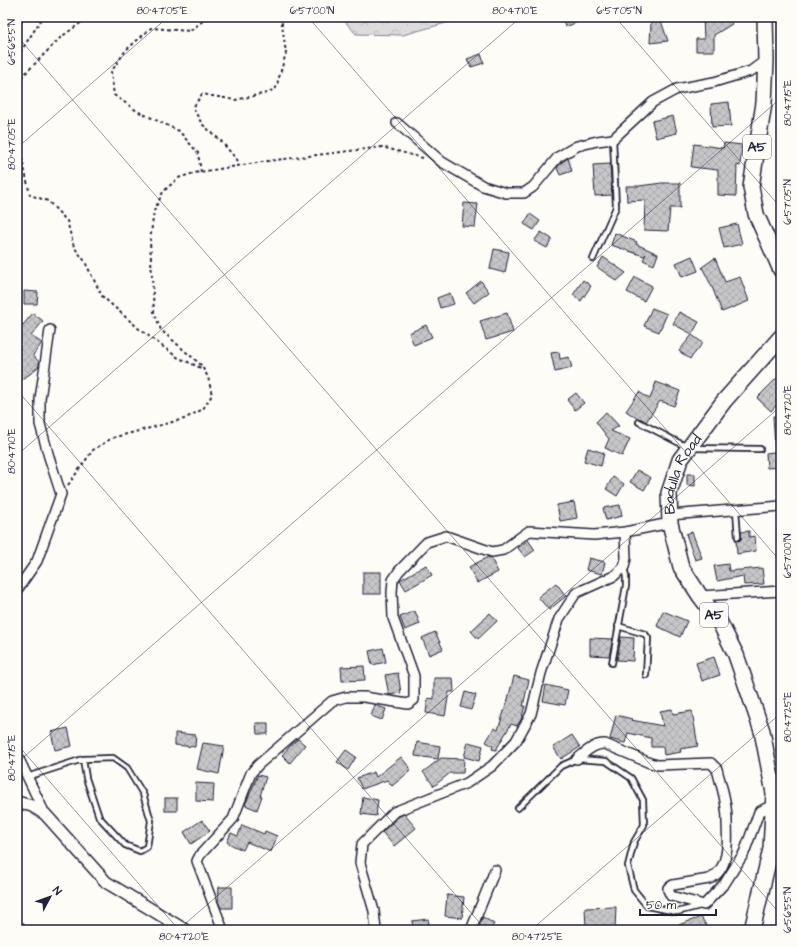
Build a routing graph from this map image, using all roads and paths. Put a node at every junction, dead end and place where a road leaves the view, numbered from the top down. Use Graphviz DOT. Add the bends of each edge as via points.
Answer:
graph roads {
  1 [pos="23,17"];
  2 [pos="43,17"];
  3 [pos="89,17"];
  4 [pos="208,17"];
  5 [pos="281,17"];
  6 [pos="766,18"];
  7 [pos="17,51"];
  8 [pos="17,57"];
  9 [pos="766,60"];
  10 [pos="17,82"];
  11 [pos="17,86"];
  12 [pos="397,123"];
  13 [pos="613,139"];
  14 [pos="424,158"];
  15 [pos="238,161"];
  16 [pos="201,172"];
  17 [pos="593,259"];
  18 [pos="781,270"];
  19 [pos="50,330"];
  20 [pos="781,336"];
  21 [pos="203,368"];
  22 [pos="639,422"];
  23 [pos="689,448"];
  24 [pos="760,449"];
  25 [pos="61,494"];
  26 [pos="781,506"];
  27 [pos="736,510"];
  28 [pos="670,519"];
  29 [pos="625,532"];
  30 [pos="738,537"];
  31 [pos="624,567"];
  32 [pos="17,590"];
  33 [pos="781,591"];
  34 [pos="700,596"];
  35 [pos="618,626"];
  36 [pos="612,663"];
  37 [pos="646,675"];
  38 [pos="17,755"];
  39 [pos="83,759"];
  40 [pos="577,759"];
  41 [pos="27,776"];
  42 [pos="776,796"];
  43 [pos="17,802"];
  44 [pos="518,808"];
  45 [pos="45,814"];
  46 [pos="495,870"];
  47 [pos="704,905"];
  48 [pos="17,921"];
  49 [pos="26,930"];
  50 [pos="185,930"];
  51 [pos="223,930"];
  52 [pos="376,930"];
  53 [pos="471,930"];
  54 [pos="752,930"];
  1 -- 7 [label="path"];
  2 -- 8 [label="path"];
  3 -- 10 [label="path" via="60,37"];
  4 -- 16 [label="path" via="190,32 151,28 126,50 111,72 114,95 137,111 179,131 198,154"];
  5 -- 15 [label="path" via="286,53 276,88 267,93 235,100 202,94 193,108 202,124"];
  6 -- 9 [label="highway, A5"];
  9 -- 13 [label="street" via="751,71 671,92 653,102"];
  9 -- 18 [label="highway, A5" via="764,103 751,187 756,214"];
  11 -- 21 [label="path" via="18,140 30,195 48,201 67,220 74,247 84,260 102,296 138,328 177,357"];
  12 -- 13 [label="street" via="442,162 483,186 506,193 524,193 533,187 558,156 577,146 597,140"];
  13 -- 17 [label="lane" via="616,206"];
  14 -- 16 [label="path" via="382,147"];
  16 -- 21 [label="path" via="178,178 164,192 154,211 150,241 154,312 161,330"];
  19 -- 25 [label="street" via="40,399 40,424"];
  20 -- 23 [label="highway, Badulla Road / A5" via="724,401"];
  21 -- 25 [label="path" via="212,395 204,409 184,419 112,438 93,450"];
  22 -- 23 [label="lane"];
  23 -- 24 [label="lane"];
  23 -- 28 [label="highway, Badulla Road / A5" via="680,460 669,494"];
  25 -- 32 [label="street" via="37,561"];
  26 -- 27 [label="street"];
  27 -- 28 [label="street"];
  27 -- 30 [label="lane"];
  28 -- 29 [label="street"];
  28 -- 34 [label="highway, Badulla Road / A5" via="681,567"];
  29 -- 31 [label="street"];
  29 -- 51 [label="street" via="594,535 529,531 503,550 492,552 446,536 427,542 399,570 392,592 393,618 414,676 414,700 408,704 364,697 346,697 332,701 258,765 251,774 233,819 200,854 197,861"];
  31 -- 35 [label="lane" via="626,586"];
  31 -- 52 [label="street" via="614,576 576,593 559,619 531,714 516,741 492,766 467,782 394,812 362,844 360,863 374,911"];
  33 -- 34 [label="street"];
  34 -- 42 [label="highway, Badulla Road / A5" via="719,621 736,655 762,731"];
  35 -- 36 [label="lane"];
  35 -- 37 [label="lane" via="647,636"];
  38 -- 41 [label="street"];
  39 -- 39 [label="lane" via="86,778 99,817 125,845 140,851 147,847 151,821 143,794 126,768 113,758"];
  39 -- 41 [label="lane"];
  40 -- 44 [label="lane" via="561,766"];
  40 -- 47 [label="lane" via="606,761 631,778 643,800 644,825 634,842 628,866 634,890 647,906 676,912"];
  40 -- 47 [label="street" via="595,745 604,744 658,765 711,763 715,766 726,808 728,841 720,870 712,878 668,888 671,896"];
  41 -- 45 [label="street"];
  42 -- 47 [label="street" via="760,812 744,853 725,883"];
  42 -- 54 [label="highway, Badulla Road / A5" via="771,849"];
  43 -- 45 [label="street" via="32,806"];
  45 -- 50 [label="street" via="106,882"];
  46 -- 53 [label="street"];
  48 -- 49 [label="path" via="23,923"];
}
